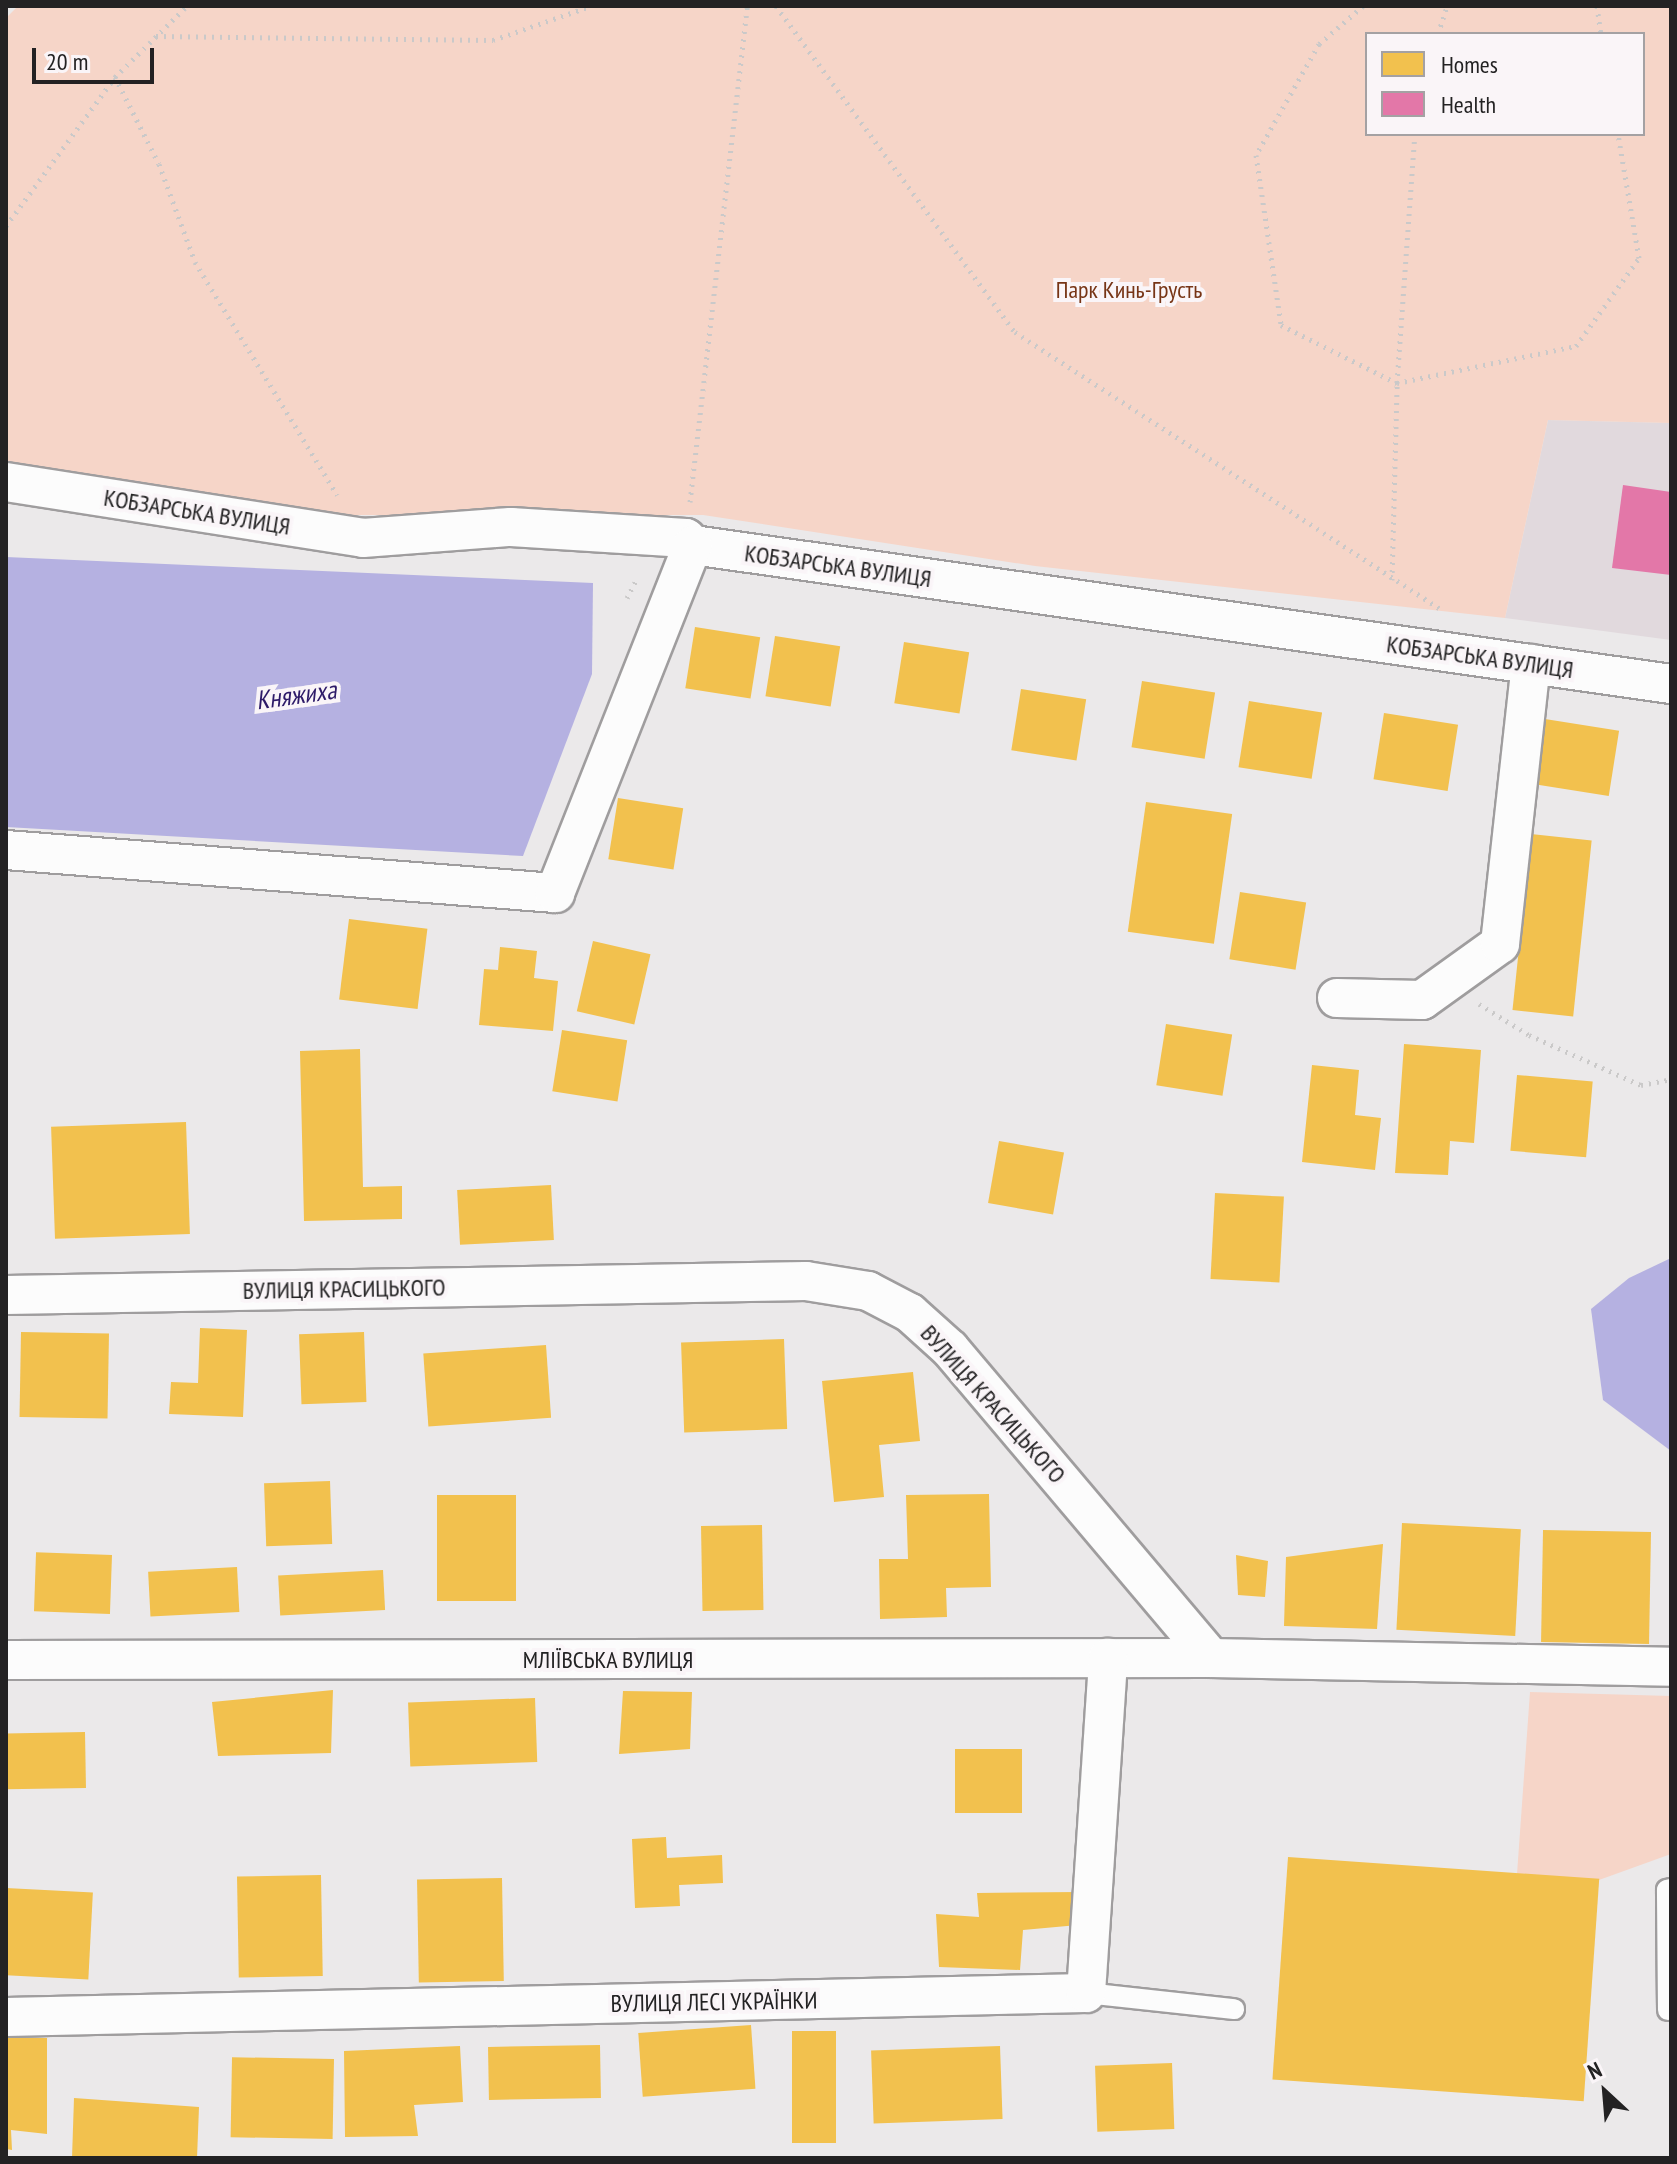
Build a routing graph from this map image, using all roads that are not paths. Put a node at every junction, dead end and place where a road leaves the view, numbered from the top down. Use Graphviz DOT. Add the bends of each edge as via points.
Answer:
graph roads {
  1 [pos="6,482"];
  2 [pos="689,541"];
  3 [pos="1531,664"];
  4 [pos="1671,684"];
  5 [pos="6,850"];
  6 [pos="1337,998"];
  7 [pos="6,1295"];
  8 [pos="1108,1658"];
  9 [pos="1211,1658"];
  10 [pos="6,1660"];
  11 [pos="1671,1667"];
  12 [pos="1671,1889"];
  13 [pos="1086,1993"];
  14 [pos="1234,2009"];
  15 [pos="1668,2010"];
  16 [pos="6,2017"];
  1 -- 2 [label="street, КОБЗАРСЬКА ВУЛИЦЯ" via="363,538 511,527"];
  2 -- 3 [label="street, КОБЗАРСЬКА ВУЛИЦЯ"];
  2 -- 5 [label="street" via="555,893"];
  3 -- 4 [label="street, КОБЗАРСЬКА ВУЛИЦЯ"];
  3 -- 6 [label="street" via="1500,944 1422,1000"];
  7 -- 9 [label="street, ВУЛИЦЯ КРАСИЦЬКОГО" via="806,1281 868,1291 910,1313 950,1349"];
  8 -- 9 [label="street, МЛІЇВСЬКА ВУЛИЦЯ"];
  8 -- 10 [label="street, МЛІЇВСЬКА ВУЛИЦЯ"];
  8 -- 13 [label="street"];
  9 -- 11 [label="street"];
  12 -- 15 [label="lane"];
  13 -- 14 [label="lane"];
  13 -- 16 [label="street, ВУЛИЦЯ ЛЕСІ УКРАЇНКИ"];
}
